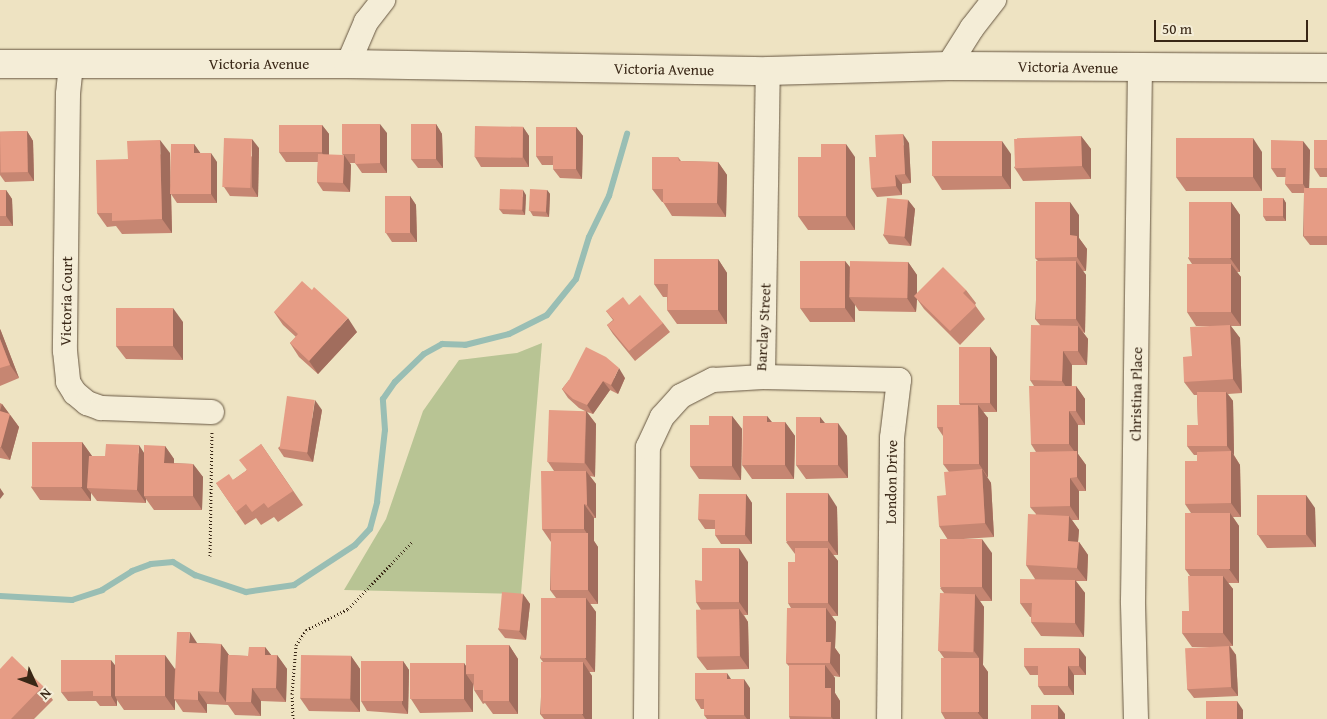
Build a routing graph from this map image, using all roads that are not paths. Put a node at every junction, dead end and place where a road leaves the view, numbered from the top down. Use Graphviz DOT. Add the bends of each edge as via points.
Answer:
graph roads {
  1 [pos="383,0"];
  2 [pos="994,0"];
  3 [pos="0,64"];
  4 [pos="348,64"];
  5 [pos="71,65"];
  6 [pos="948,66"];
  7 [pos="1140,68"];
  8 [pos="1327,68"];
  9 [pos="768,71"];
  10 [pos="763,377"];
  11 [pos="212,412"];
  12 [pos="646,719"];
  13 [pos="889,719"];
  14 [pos="1136,719"];
  1 -- 4 [label="street" via="366,22"];
  2 -- 6 [label="street"];
  3 -- 5 [label="street, Victoria Avenue"];
  4 -- 5 [label="street, Victoria Avenue"];
  4 -- 9 [label="street, Victoria Avenue"];
  5 -- 11 [label="street, Victoria Court" via="65,350 68,382 87,403 101,408"];
  6 -- 7 [label="street, Victoria Avenue"];
  6 -- 9 [label="street, Victoria Avenue"];
  7 -- 8 [label="street, Victoria Avenue"];
  7 -- 14 [label="street, Christina Place" via="1133,601"];
  9 -- 10 [label="street, Barclay Street"];
  10 -- 12 [label="street, Barclay Street" via="713,380 681,396 662,417 648,447"];
  10 -- 13 [label="street, London Drive" via="899,380 892,438"];
}
